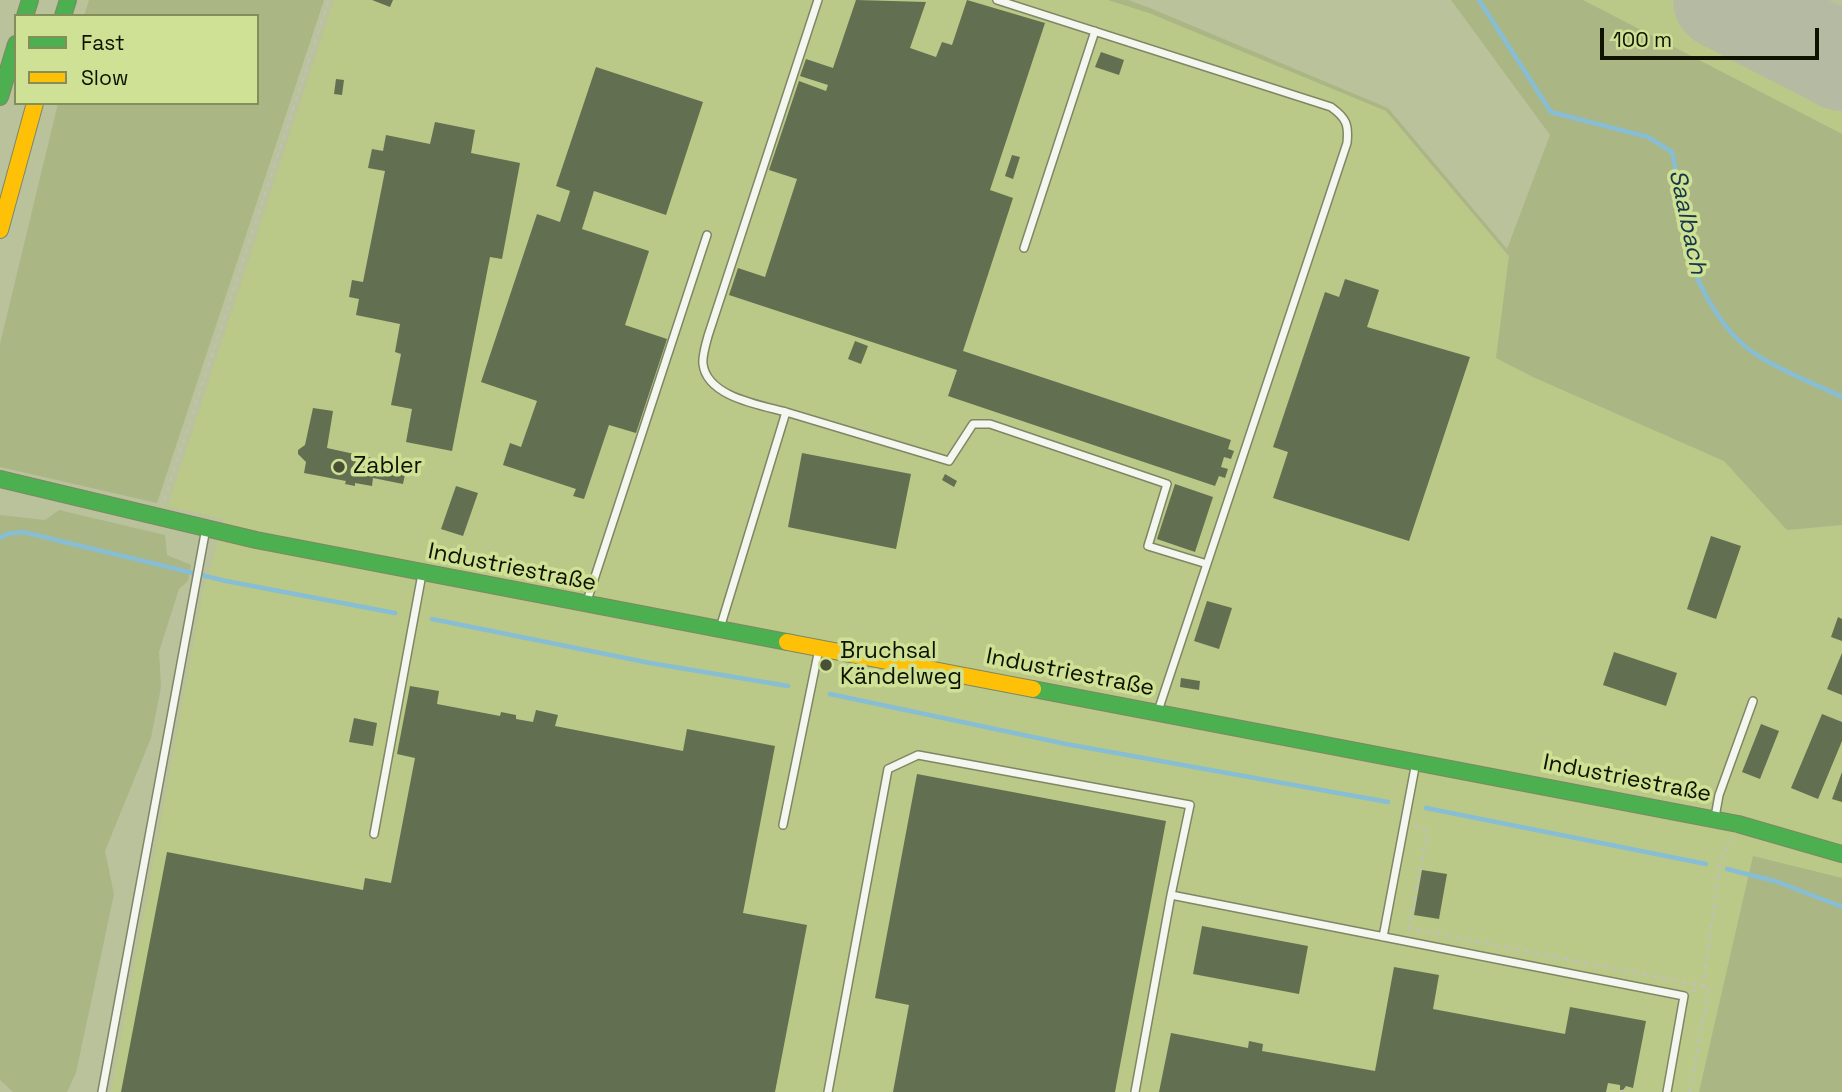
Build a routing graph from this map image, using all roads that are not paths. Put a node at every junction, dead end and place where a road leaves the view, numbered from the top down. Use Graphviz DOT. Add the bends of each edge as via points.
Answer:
graph roads {
  1 [pos="818,0"];
  2 [pos="997,0"];
  3 [pos="1095,31"];
  4 [pos="14,51"];
  5 [pos="0,97"];
  6 [pos="34,105"];
  7 [pos="0,230"];
  8 [pos="708,235"];
  9 [pos="1024,248"];
  10 [pos="786,412"];
  11 [pos="0,478"];
  12 [pos="206,528"];
  13 [pos="1207,564"];
  14 [pos="422,574"];
  15 [pos="586,605"];
  16 [pos="720,630"];
  17 [pos="817,654"];
  18 [pos="1753,701"];
  19 [pos="1158,713"];
  20 [pos="1416,761"];
  21 [pos="1714,820"];
  22 [pos="783,825"];
  23 [pos="374,834"];
  24 [pos="1842,854"];
  25 [pos="1171,895"];
  26 [pos="1383,937"];
  27 [pos="102,1092"];
  28 [pos="828,1092"];
  29 [pos="1135,1092"];
  30 [pos="1667,1092"];
  1 -- 10 [label="lane" via="703,363 711,383 746,402"];
  2 -- 3 [label="lane"];
  3 -- 9 [label="lane"];
  3 -- 13 [label="lane" via="1331,107 1345,117 1349,127"];
  4 -- 5 [label="main road"];
  6 -- 7 [label="main road"];
  8 -- 15 [label="lane"];
  10 -- 13 [label="lane" via="949,461 973,424 990,424 1167,484 1148,546"];
  10 -- 16 [label="lane"];
  11 -- 12 [label="main road, Industriestraße"];
  12 -- 14 [label="main road, Industriestraße"];
  12 -- 27 [label="lane"];
  13 -- 19 [label="lane"];
  14 -- 15 [label="main road, Industriestraße"];
  14 -- 23 [label="lane"];
  15 -- 16 [label="main road, Industriestraße"];
  16 -- 17 [label="main road, Industriestraße"];
  17 -- 19 [label="main road, Industriestraße"];
  17 -- 22 [label="lane"];
  18 -- 21 [label="lane"];
  19 -- 20 [label="main road, Industriestraße"];
  20 -- 21 [label="main road, Industriestraße"];
  20 -- 26 [label="lane"];
  21 -- 24 [label="main road, Industriestraße"];
  25 -- 26 [label="lane"];
  25 -- 28 [label="lane" via="1189,806 918,755 888,769"];
  25 -- 29 [label="lane"];
  26 -- 30 [label="lane" via="1684,996"];
}
